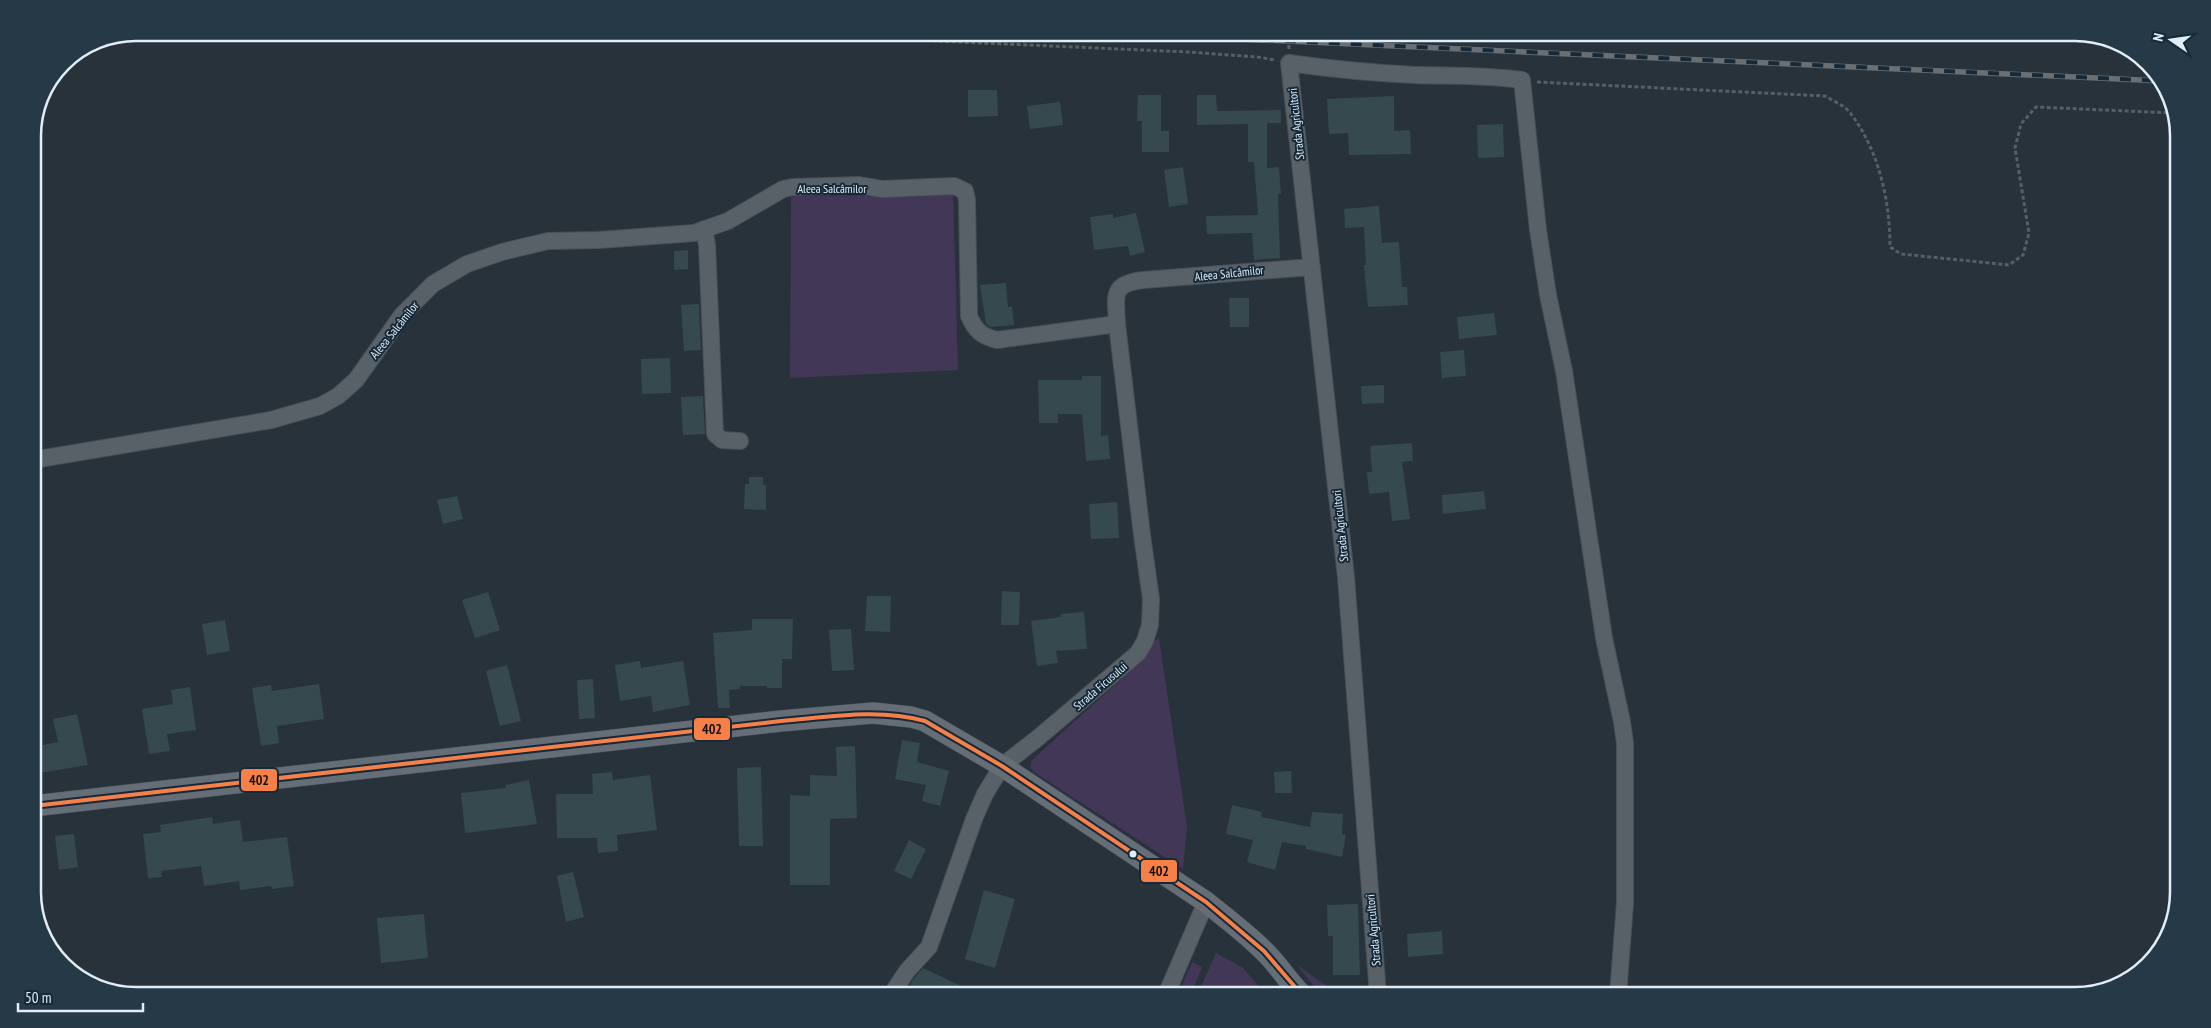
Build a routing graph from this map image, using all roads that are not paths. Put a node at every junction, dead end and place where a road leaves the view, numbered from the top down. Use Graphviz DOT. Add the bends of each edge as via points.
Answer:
graph roads {
  1 [pos="704,229"];
  2 [pos="1312,267"];
  3 [pos="1117,324"];
  4 [pos="740,441"];
  5 [pos="41,459"];
  6 [pos="1002,766"];
  7 [pos="41,805"];
  8 [pos="1206,902"];
  9 [pos="897,987"];
  10 [pos="1170,987"];
  11 [pos="1291,987"];
  12 [pos="1377,987"];
  13 [pos="1619,987"];
  1 -- 3 [label="street, Aleea Salcâmilor" via="728,221 782,189 793,187 859,185 882,190 954,186 965,191 967,200 969,316 974,328 984,337 997,340"];
  1 -- 4 [label="street" via="715,434 722,440"];
  1 -- 5 [label="street, Aleea Salcâmilor" via="599,240 548,241 467,264 434,284 402,315 356,380 320,406 271,420"];
  2 -- 3 [label="street, Aleea Salcâmilor" via="1128,281 1116,295"];
  2 -- 12 [label="street, Strada Agricultori" via="1346,577"];
  2 -- 13 [label="street, Strada Agricultori" via="1289,63 1356,72 1494,76 1522,80 1548,295 1564,371 1604,638 1625,742 1625,903"];
  3 -- 6 [label="street, Strada Ficusului" via="1151,599 1150,625 1138,653"];
  6 -- 7 [label="main road" via="925,721 872,713"];
  6 -- 8 [label="main road"];
  6 -- 9 [label="street, Strada Ficusului" via="974,819 929,947"];
  8 -- 10 [label="street"];
  8 -- 11 [label="main road" via="1265,952"];
}
